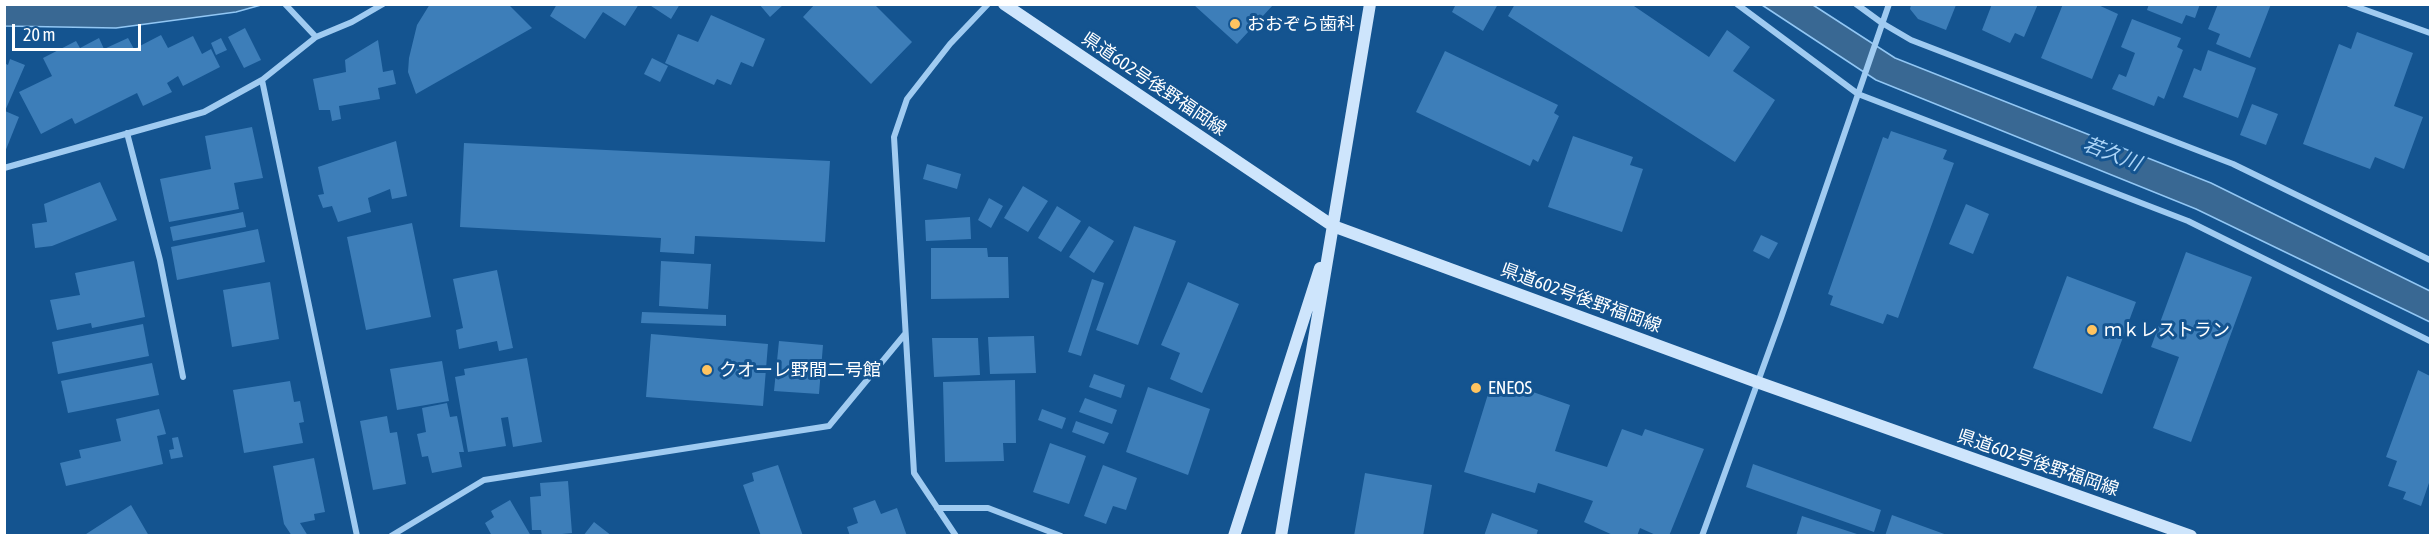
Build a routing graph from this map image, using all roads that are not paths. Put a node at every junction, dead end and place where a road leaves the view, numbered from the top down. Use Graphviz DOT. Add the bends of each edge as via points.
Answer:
graph roads {
  1 [pos="285,4"];
  2 [pos="382,4"];
  3 [pos="988,4"];
  4 [pos="1004,4"];
  5 [pos="1370,4"];
  6 [pos="1737,4"];
  7 [pos="1856,4"];
  8 [pos="1889,4"];
  9 [pos="2349,4"];
  10 [pos="1882,23"];
  11 [pos="2430,33"];
  12 [pos="316,37"];
  13 [pos="262,80"];
  14 [pos="1858,94"];
  15 [pos="127,133"];
  16 [pos="4,168"];
  17 [pos="1333,226"];
  18 [pos="2430,260"];
  19 [pos="905,334"];
  20 [pos="2430,341"];
  21 [pos="183,377"];
  22 [pos="1757,382"];
  23 [pos="937,508"];
  24 [pos="357,536"];
  25 [pos="391,536"];
  26 [pos="956,536"];
  27 [pos="1062,536"];
  28 [pos="1234,536"];
  29 [pos="1281,536"];
  30 [pos="1702,536"];
  31 [pos="2191,536"];
  1 -- 12 [label="street"];
  2 -- 12 [label="street"];
  3 -- 19 [label="street" via="907,99 894,137"];
  4 -- 17 [label="main road, 県道602号後野福岡線"];
  5 -- 17 [label="main road"];
  6 -- 14 [label="street"];
  7 -- 10 [label="street"];
  8 -- 10 [label="street"];
  9 -- 11 [label="street"];
  10 -- 14 [label="street"];
  10 -- 18 [label="street" via="1911,39 2233,164"];
  12 -- 13 [label="street"];
  13 -- 15 [label="street" via="204,112"];
  13 -- 24 [label="street"];
  14 -- 20 [label="street" via="2188,221"];
  14 -- 22 [label="street"];
  15 -- 16 [label="street"];
  15 -- 21 [label="street" via="160,260"];
  17 -- 22 [label="main road, 県道602号後野福岡線"];
  17 -- 28 [label="main road"];
  17 -- 29 [label="main road"];
  19 -- 23 [label="street" via="914,473"];
  19 -- 25 [label="street" via="830,426 484,480"];
  22 -- 30 [label="street"];
  22 -- 31 [label="main road, 県道602号後野福岡線"];
  23 -- 26 [label="street"];
  23 -- 27 [label="street" via="988,508"];
}
